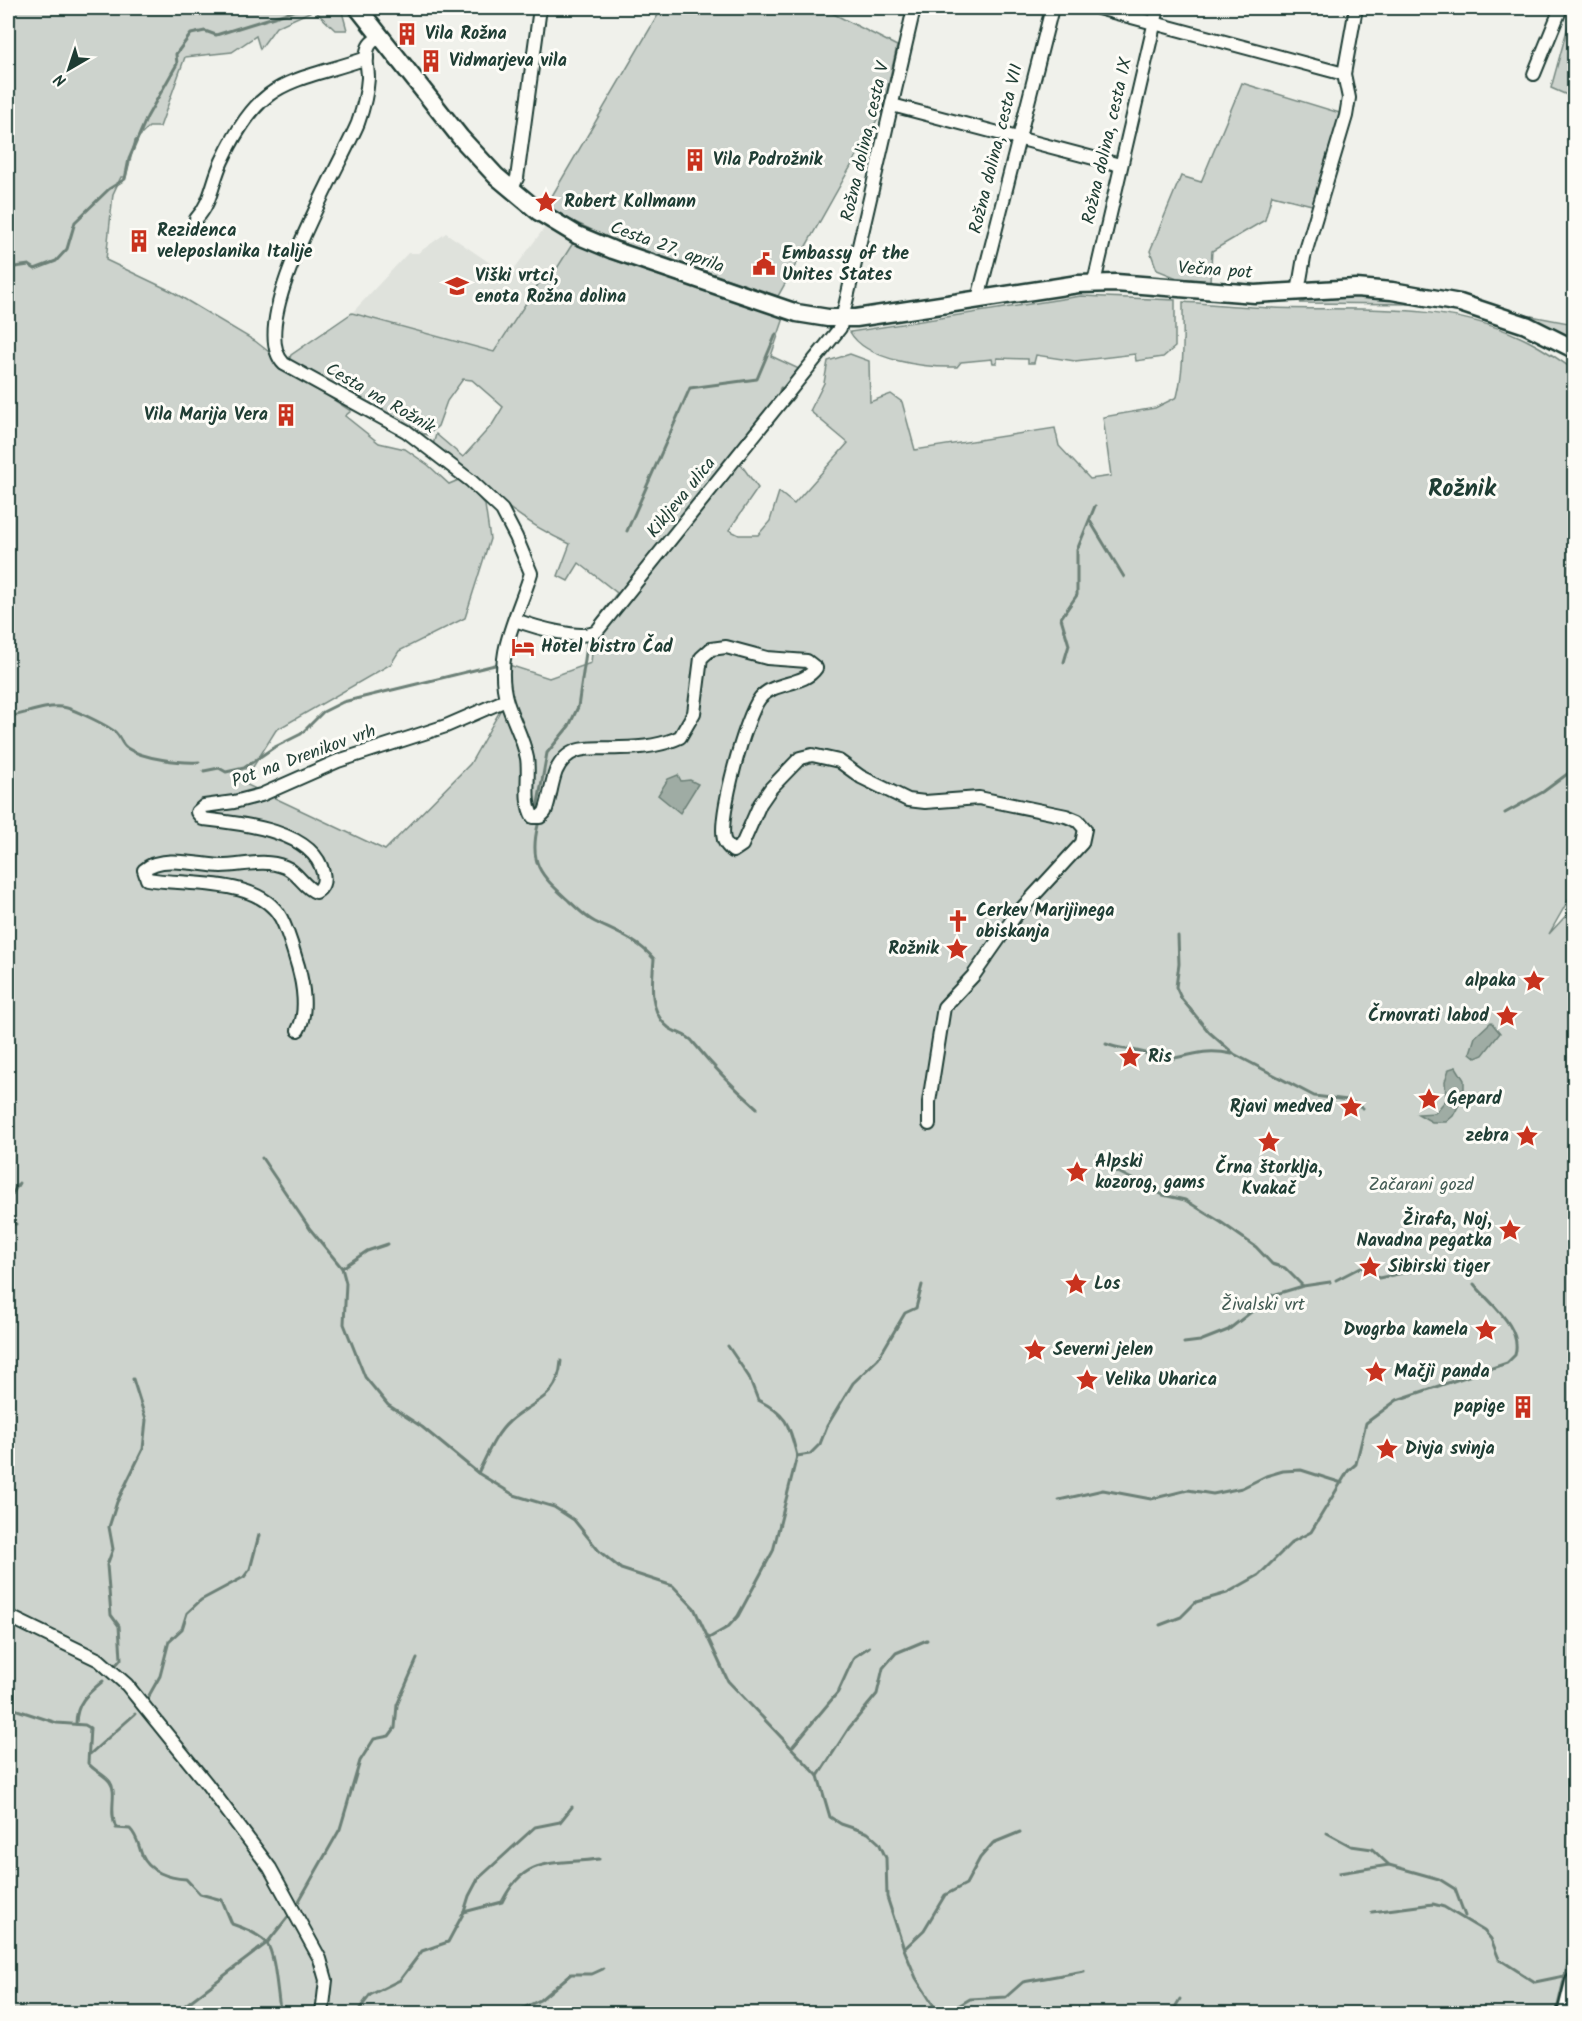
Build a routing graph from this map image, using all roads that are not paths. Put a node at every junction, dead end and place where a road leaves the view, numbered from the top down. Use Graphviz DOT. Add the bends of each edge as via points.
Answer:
graph roads {
  1 [pos="358,8"];
  2 [pos="540,8"];
  3 [pos="914,8"];
  4 [pos="1052,8"];
  5 [pos="1098,8"];
  6 [pos="1158,8"];
  7 [pos="1356,8"];
  8 [pos="1561,8"];
  9 [pos="1154,22"];
  10 [pos="379,37"];
  11 [pos="367,58"];
  12 [pos="1534,74"];
  13 [pos="1344,75"];
  14 [pos="892,105"];
  15 [pos="1018,138"];
  16 [pos="1120,165"];
  17 [pos="511,190"];
  18 [pos="196,219"];
  19 [pos="1094,283"];
  20 [pos="1298,292"];
  21 [pos="978,299"];
  22 [pos="844,319"];
  23 [pos="1575,349"];
  24 [pos="514,620"];
  25 [pos="506,700"];
  26 [pos="298,1030"];
  27 [pos="929,1124"];
  28 [pos="8,1616"];
  29 [pos="1575,1982"];
  30 [pos="322,2013"];
  31 [pos="1566,2013"];
  1 -- 10 [label="main road, Cesta 27. aprila"];
  2 -- 17 [label="street" via="517,178"];
  3 -- 14 [label="street, Rožna dolina, cesta V"];
  4 -- 15 [label="street, Rožna dolina, cesta VII"];
  5 -- 9 [label="street"];
  6 -- 9 [label="street, Rožna dolina, cesta IX"];
  7 -- 13 [label="street"];
  8 -- 12 [label="street"];
  9 -- 13 [label="street"];
  9 -- 16 [label="street, Rožna dolina, cesta IX"];
  10 -- 11 [label="street, Cesta na Rožnik" via="369,45"];
  10 -- 17 [label="main road, Cesta 27. aprila" via="460,137"];
  11 -- 18 [label="street" via="293,80 263,97 233,137 211,196"];
  11 -- 24 [label="street, Cesta na Rožnik" via="363,108 299,243 276,324 274,350 293,370 425,443 495,502 531,573"];
  13 -- 20 [label="street" via="1346,116 1304,257"];
  14 -- 15 [label="street"];
  14 -- 22 [label="street, Rožna dolina, cesta V"];
  15 -- 16 [label="street"];
  15 -- 21 [label="street, Rožna dolina, cesta VII"];
  16 -- 19 [label="street, Rožna dolina, cesta IX"];
  17 -- 22 [label="main road, Cesta 27. aprila" via="561,226 613,250 797,313"];
  19 -- 20 [label="main road, Večna pot" via="1255,294"];
  19 -- 21 [label="main road, Večna pot"];
  20 -- 23 [label="main road, Večna pot" via="1370,289 1460,303 1526,325"];
  21 -- 22 [label="main road, Večna pot"];
  22 -- 24 [label="street, Kikljeva ulica" via="597,631 590,635 574,634"];
  24 -- 25 [label="street, Cesta na Rožnik" via="503,654"];
  25 -- 26 [label="street, Pot na Drenikov vrh" via="446,726 338,761 261,795 204,806 197,812 203,819 264,829 308,848 319,860 324,876 322,888 316,892 293,871 267,862 222,866 177,862 144,870 147,879 236,889 262,898 275,909 302,982 303,1011"];
  25 -- 27 [label="street, Cesta na Rožnik" via="522,739 527,760 528,806 536,818 545,812 557,771 577,749 648,747 680,737 694,712 701,658 711,649 726,647 767,658 807,661 816,668 806,676 769,690 757,703 734,769 728,804 725,842 733,850 742,845 771,788 800,758 812,755 839,761 861,777 908,800 979,798 1078,821 1085,829 1082,843 1015,916 973,976 945,1007"];
  28 -- 30 [label="street" via="99,1660 127,1686 207,1784 270,1868 320,1959 326,1980"];
  29 -- 31 [label="main road"];
}
